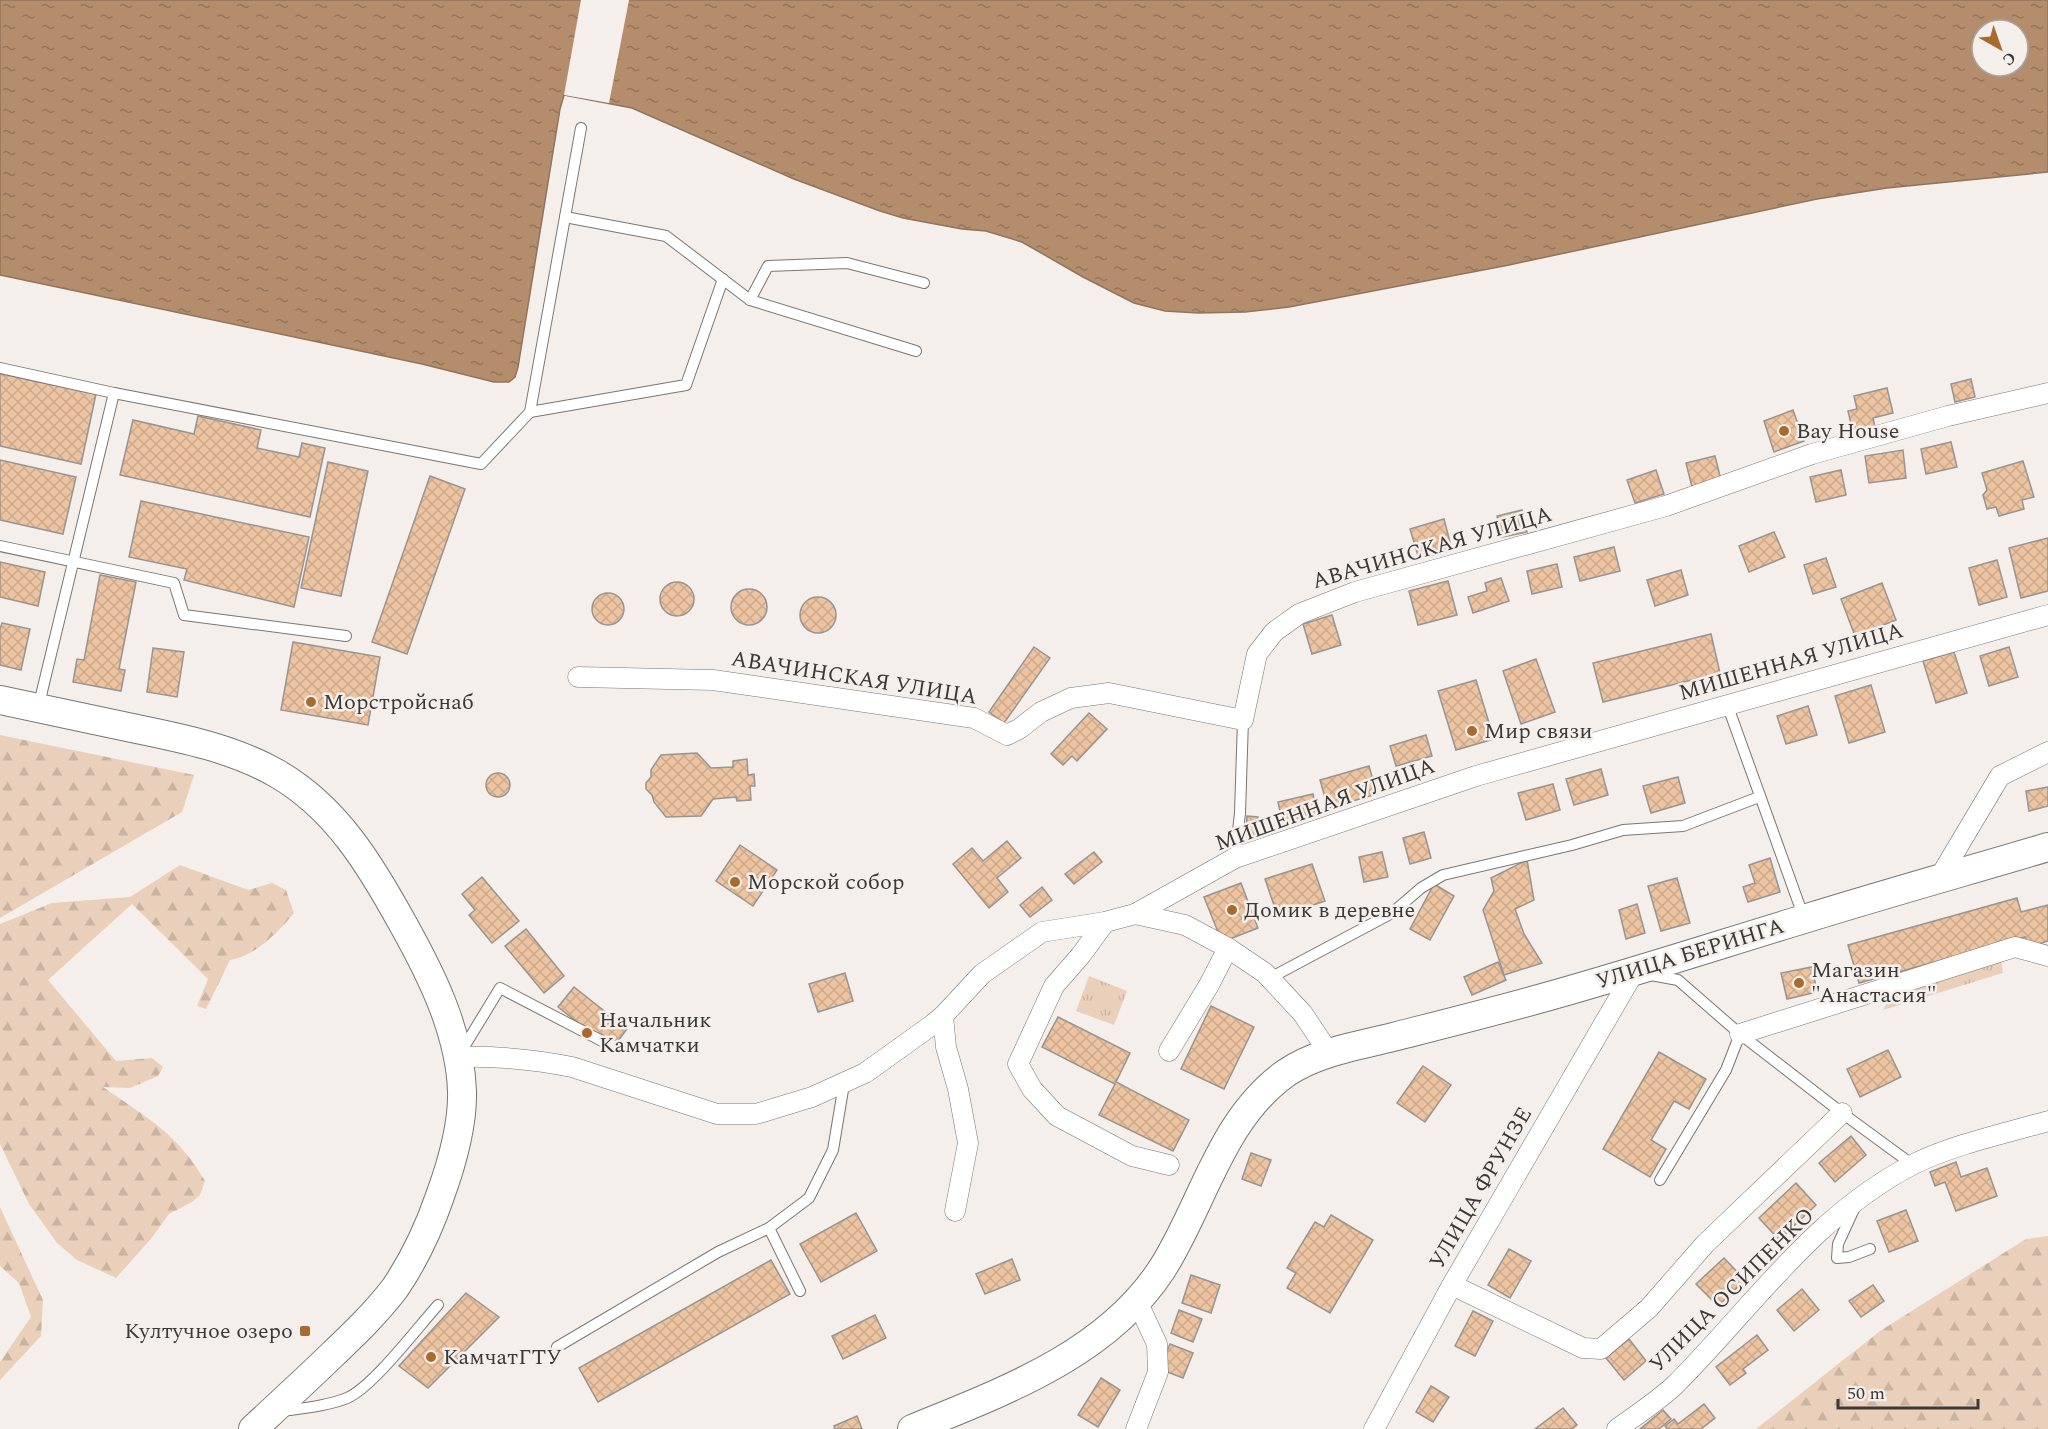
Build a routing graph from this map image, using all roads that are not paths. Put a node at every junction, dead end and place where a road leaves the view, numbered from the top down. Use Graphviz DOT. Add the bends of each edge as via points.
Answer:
graph roads {
  1 [pos="581,128"];
  2 [pos="565,217"];
  3 [pos="723,279"];
  4 [pos="924,283"];
  5 [pos="750,300"];
  6 [pos="916,351"];
  7 [pos="0,368"];
  8 [pos="114,393"];
  9 [pos="2048,393"];
  10 [pos="530,412"];
  11 [pos="0,546"];
  12 [pos="75,562"];
  13 [pos="2048,615"];
  14 [pos="346,636"];
  15 [pos="578,677"];
  16 [pos="0,700"];
  17 [pos="1727,704"];
  18 [pos="38,708"];
  19 [pos="1243,720"];
  20 [pos="2048,752"];
  21 [pos="1759,797"];
  22 [pos="2048,847"];
  23 [pos="1235,858"];
  24 [pos="1938,880"];
  25 [pos="1135,914"];
  26 [pos="1804,919"];
  27 [pos="1105,922"];
  28 [pos="1228,948"];
  29 [pos="2048,956"];
  30 [pos="1634,972"];
  31 [pos="1270,978"];
  32 [pos="943,1016"];
  33 [pos="1740,1034"];
  34 [pos="602,1041"];
  35 [pos="1170,1051"];
  36 [pos="1329,1053"];
  37 [pos="458,1057"];
  38 [pos="844,1084"];
  39 [pos="1842,1113"];
  40 [pos="2048,1121"];
  41 [pos="1169,1165"];
  42 [pos="1913,1165"];
  43 [pos="1660,1180"];
  44 [pos="1859,1199"];
  45 [pos="955,1211"];
  46 [pos="769,1228"];
  47 [pos="1870,1249"];
  48 [pos="1452,1286"];
  49 [pos="800,1291"];
  50 [pos="1137,1300"];
  51 [pos="438,1305"];
  52 [pos="557,1347"];
  53 [pos="262,1421"];
  54 [pos="912,1429"];
  55 [pos="1136,1429"];
  56 [pos="1374,1429"];
  57 [pos="1617,1429"];
  1 -- 2 [label="lane"];
  2 -- 3 [label="lane" via="666,236"];
  2 -- 10 [label="lane"];
  3 -- 5 [label="lane"];
  3 -- 10 [label="lane" via="686,385"];
  4 -- 5 [label="lane" via="847,263 768,266"];
  5 -- 6 [label="lane"];
  7 -- 8 [label="lane"];
  8 -- 10 [label="lane" via="481,464"];
  8 -- 12 [label="lane"];
  9 -- 19 [label="street, АВАЧИНСКАЯ УЛИЦА" via="1812,454 1666,506 1355,592 1299,614 1274,632 1257,654"];
  11 -- 12 [label="lane"];
  12 -- 14 [label="lane" via="174,583 184,615"];
  12 -- 18 [label="lane"];
  13 -- 17 [label="street, МИШЕННАЯ УЛИЦА"];
  15 -- 19 [label="street, АВАЧИНСКАЯ УЛИЦА" via="713,680 974,718 1007,735 1071,698 1109,693"];
  16 -- 18 [label="main road"];
  17 -- 21 [label="lane"];
  17 -- 23 [label="street, МИШЕННАЯ УЛИЦА" via="1476,776"];
  18 -- 37 [label="main road" via="212,747 262,766 305,792 338,823 387,895 436,989"];
  19 -- 23 [label="lane"];
  20 -- 24 [label="street" via="2000,776"];
  21 -- 26 [label="lane"];
  21 -- 31 [label="lane" via="1683,826 1623,830 1443,875 1392,913"];
  22 -- 24 [label="main road, УЛИЦА БЕРИНГА"];
  23 -- 25 [label="street, МИШЕННАЯ УЛИЦА"];
  24 -- 26 [label="main road, УЛИЦА БЕРИНГА"];
  25 -- 27 [label="street, МИШЕННАЯ УЛИЦА"];
  25 -- 28 [label="street" via="1185,925"];
  26 -- 30 [label="main road, УЛИЦА БЕРИНГА"];
  27 -- 32 [label="street, МИШЕННАЯ УЛИЦА" via="1042,932 982,974"];
  27 -- 41 [label="street" via="1054,986 1018,1064 1032,1089 1057,1116 1132,1156"];
  28 -- 31 [label="street"];
  28 -- 35 [label="street"];
  29 -- 33 [label="street" via="2015,947"];
  30 -- 33 [label="lane" via="1678,980"];
  30 -- 36 [label="main road, УЛИЦА БЕРИНГА"];
  30 -- 48 [label="street, УЛИЦА ФРУНЗЕ"];
  31 -- 36 [label="street" via="1303,1014"];
  32 -- 38 [label="street, МИШЕННАЯ УЛИЦА"];
  32 -- 45 [label="street" via="946,1047 968,1143"];
  33 -- 39 [label="lane"];
  33 -- 43 [label="lane" via="1726,1070"];
  34 -- 37 [label="lane" via="500,988"];
  36 -- 50 [label="main road, УЛИЦА БЕРИНГА" via="1287,1072 1249,1109 1222,1149 1170,1256"];
  37 -- 38 [label="street, МИШЕННАЯ УЛИЦА" via="528,1058 572,1066 717,1114 756,1114"];
  37 -- 53 [label="main road" via="462,1091 454,1148 435,1210 410,1262 362,1326"];
  38 -- 46 [label="lane" via="832,1150 809,1198"];
  39 -- 42 [label="lane"];
  39 -- 48 [label="street" via="1705,1244 1649,1308 1601,1349 1583,1348"];
  40 -- 42 [label="street, УЛИЦА ОСИПЕНКО" via="1936,1154"];
  42 -- 44 [label="street, УЛИЦА ОСИПЕНКО"];
  44 -- 47 [label="lane" via="1838,1244 1837,1258"];
  44 -- 57 [label="street, УЛИЦА ОСИПЕНКО" via="1797,1252 1673,1386"];
  46 -- 49 [label="lane"];
  46 -- 52 [label="lane" via="718,1252"];
  48 -- 56 [label="street, УЛИЦА ФРУНЗЕ"];
  50 -- 54 [label="main road, УЛИЦА БЕРИНГА" via="1088,1343 1036,1374"];
  50 -- 55 [label="street" via="1157,1344 1158,1372"];
  51 -- 53 [label="lane" via="367,1384 349,1397"];
}
